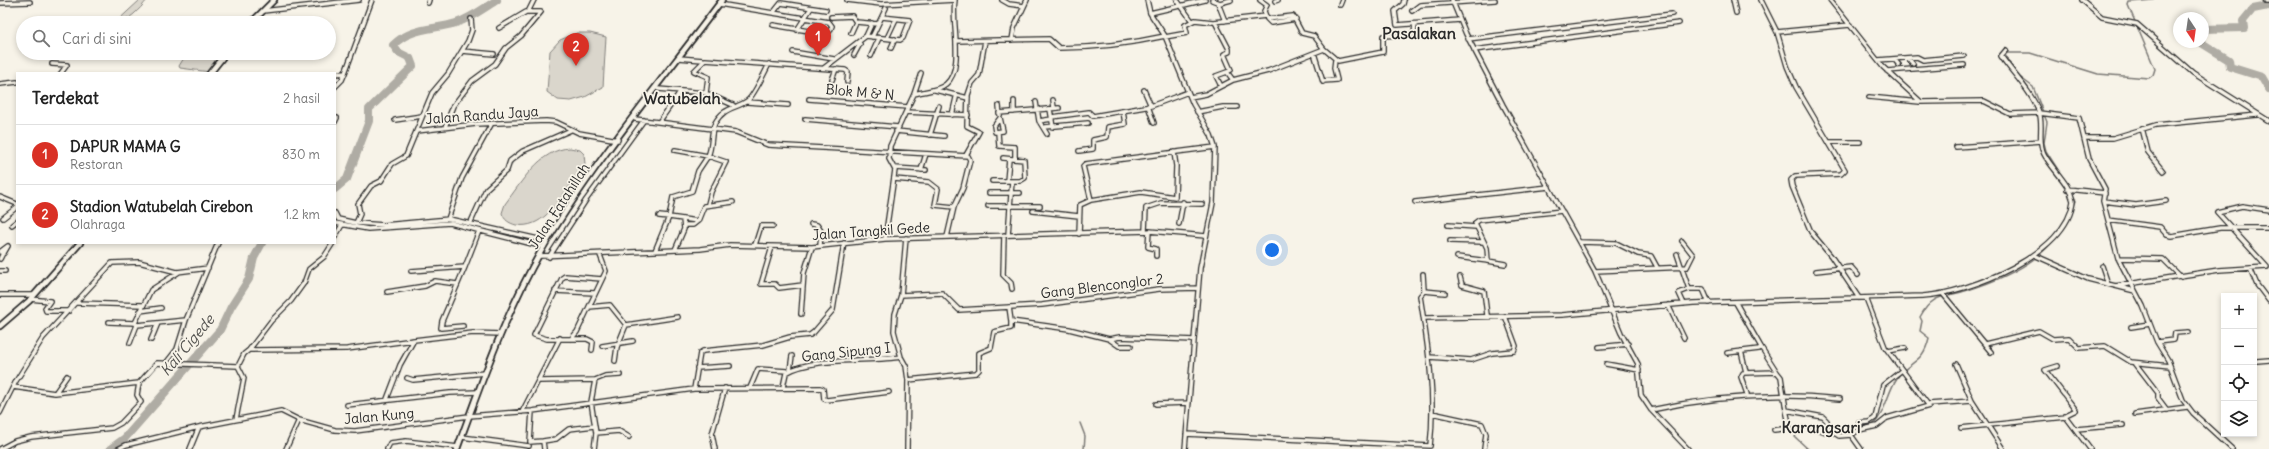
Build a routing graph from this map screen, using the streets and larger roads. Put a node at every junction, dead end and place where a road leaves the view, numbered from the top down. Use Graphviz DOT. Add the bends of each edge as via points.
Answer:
graph roads {
  1 [pos="274,0"];
  2 [pos="359,0"];
  3 [pos="372,0"];
  4 [pos="534,0"];
  5 [pos="847,0"];
  6 [pos="1002,0"];
  7 [pos="1027,0"];
  8 [pos="1147,0"];
  9 [pos="1177,0"];
  10 [pos="1204,0"];
  11 [pos="1212,0"];
  12 [pos="1231,0"];
  13 [pos="1260,0"];
  14 [pos="1342,0"];
  15 [pos="1404,0"];
  16 [pos="1495,0"];
  17 [pos="1733,0"];
  18 [pos="1761,0"];
  19 [pos="1767,0"];
  20 [pos="1830,0"];
  21 [pos="2082,0"];
  22 [pos="864,1"];
  23 [pos="1452,1"];
  24 [pos="30,2"];
  25 [pos="720,2"];
  26 [pos="0,3"];
  27 [pos="1218,3"];
  28 [pos="1340,5"];
  29 [pos="1024,6"];
  30 [pos="1181,7"];
  31 [pos="811,8"];
  32 [pos="886,8"];
  33 [pos="826,10"];
  34 [pos="1412,11"];
  35 [pos="262,12"];
  36 [pos="528,12"];
  37 [pos="773,13"];
  38 [pos="1150,13"];
  39 [pos="1736,13"];
  40 [pos="1672,14"];
  41 [pos="258,16"];
  42 [pos="831,17"];
  43 [pos="882,17"];
  44 [pos="804,18"];
  45 [pos="1267,18"];
  46 [pos="471,19"];
  47 [pos="896,19"];
  48 [pos="1192,20"];
  49 [pos="1460,20"];
  50 [pos="1225,21"];
  51 [pos="856,22"];
  52 [pos="1215,22"];
  53 [pos="872,23"];
  54 [pos="878,24"];
  55 [pos="1415,24"];
  56 [pos="1679,24"];
  57 [pos="773,25"];
  58 [pos="1850,25"];
  59 [pos="498,28"];
  60 [pos="798,30"];
  61 [pos="1777,32"];
  62 [pos="851,33"];
  63 [pos="866,36"];
  64 [pos="1165,36"];
  65 [pos="872,37"];
  66 [pos="879,38"];
  67 [pos="887,38"];
  68 [pos="895,39"];
  69 [pos="1468,39"];
  70 [pos="1012,40"];
  71 [pos="985,41"];
  72 [pos="858,42"];
  73 [pos="956,42"];
  74 [pos="891,48"];
  75 [pos="1324,49"];
  76 [pos="1474,50"];
  77 [pos="2006,50"];
  78 [pos="462,51"];
  79 [pos="793,52"];
  80 [pos="1314,53"];
  81 [pos="494,54"];
  82 [pos="854,55"];
  83 [pos="870,56"];
  84 [pos="1964,56"];
  85 [pos="679,58"];
  86 [pos="1908,58"];
  87 [pos="834,59"];
  88 [pos="1894,59"];
  89 [pos="220,60"];
  90 [pos="703,60"];
  91 [pos="1335,60"];
  92 [pos="1878,60"];
  93 [pos="52,64"];
  94 [pos="769,64"];
  95 [pos="1913,64"];
  96 [pos="1899,65"];
  97 [pos="1964,65"];
  98 [pos="824,68"];
  99 [pos="836,70"];
  100 [pos="1887,71"];
  101 [pos="62,72"];
  102 [pos="211,72"];
  103 [pos="1227,72"];
  104 [pos="345,73"];
  105 [pos="921,73"];
  106 [pos="336,74"];
  107 [pos="832,80"];
  108 [pos="1233,80"];
  109 [pos="16,82"];
  110 [pos="848,82"];
  111 [pos="0,84"];
  112 [pos="336,86"];
  113 [pos="1220,86"];
  114 [pos="658,88"];
  115 [pos="934,90"];
  116 [pos="1144,90"];
  117 [pos="680,92"];
  118 [pos="1188,92"];
  119 [pos="706,93"];
  120 [pos="914,94"];
  121 [pos="1190,97"];
  122 [pos="1869,97"];
  123 [pos="956,98"];
  124 [pos="968,98"];
  125 [pos="809,99"];
  126 [pos="1053,100"];
  127 [pos="1014,101"];
  128 [pos="747,102"];
  129 [pos="1036,102"];
  130 [pos="1921,102"];
  131 [pos="733,105"];
  132 [pos="788,105"];
  133 [pos="939,106"];
  134 [pos="999,106"];
  135 [pos="1150,106"];
  136 [pos="908,107"];
  137 [pos="1237,107"];
  138 [pos="1052,108"];
  139 [pos="1059,108"];
  140 [pos="1036,110"];
  141 [pos="1123,111"];
  142 [pos="906,112"];
  143 [pos="1014,112"];
  144 [pos="1197,112"];
  145 [pos="1000,113"];
  146 [pos="2042,113"];
  147 [pos="937,115"];
  148 [pos="952,115"];
  149 [pos="2257,115"];
  150 [pos="422,116"];
  151 [pos="968,116"];
  152 [pos="1000,118"];
  153 [pos="1052,118"];
  154 [pos="635,119"];
  155 [pos="805,119"];
  156 [pos="395,120"];
  157 [pos="644,120"];
  158 [pos="1039,121"];
  159 [pos="2269,121"];
  160 [pos="659,122"];
  161 [pos="492,123"];
  162 [pos="1088,123"];
  163 [pos="1154,123"];
  164 [pos="445,127"];
  165 [pos="898,127"];
  166 [pos="1045,127"];
  167 [pos="1053,127"];
  168 [pos="2142,128"];
  169 [pos="571,130"];
  170 [pos="713,130"];
  171 [pos="417,131"];
  172 [pos="896,131"];
  173 [pos="998,132"];
  174 [pos="1047,134"];
  175 [pos="930,135"];
  176 [pos="944,136"];
  177 [pos="2085,138"];
  178 [pos="618,140"];
  179 [pos="2041,141"];
  180 [pos="1829,142"];
  181 [pos="1860,142"];
  182 [pos="1215,147"];
  183 [pos="1956,147"];
  184 [pos="676,150"];
  185 [pos="1079,151"];
  186 [pos="1174,152"];
  187 [pos="889,153"];
  188 [pos="926,154"];
  189 [pos="966,155"];
  190 [pos="708,156"];
  191 [pos="1002,158"];
  192 [pos="1015,158"];
  193 [pos="1009,159"];
  194 [pos="895,168"];
  195 [pos="921,170"];
  196 [pos="926,170"];
  197 [pos="2163,171"];
  198 [pos="894,179"];
  199 [pos="992,181"];
  200 [pos="1007,181"];
  201 [pos="1012,181"];
  202 [pos="1549,187"];
  203 [pos="2069,189"];
  204 [pos="989,193"];
  205 [pos="1011,193"];
  206 [pos="1020,193"];
  207 [pos="2105,193"];
  208 [pos="0,197"];
  209 [pos="1091,200"];
  210 [pos="2103,201"];
  211 [pos="2166,201"];
  212 [pos="732,202"];
  213 [pos="1183,202"];
  214 [pos="1415,202"];
  215 [pos="708,204"];
  216 [pos="1202,204"];
  217 [pos="16,205"];
  218 [pos="1010,205"];
  219 [pos="16,206"];
  220 [pos="988,206"];
  221 [pos="1040,206"];
  222 [pos="954,207"];
  223 [pos="2269,210"];
  224 [pos="1033,211"];
  225 [pos="1562,211"];
  226 [pos="336,215"];
  227 [pos="659,216"];
  228 [pos="1079,216"];
  229 [pos="669,217"];
  230 [pos="3,218"];
  231 [pos="449,219"];
  232 [pos="683,219"];
  233 [pos="2108,220"];
  234 [pos="698,221"];
  235 [pos="16,222"];
  236 [pos="336,222"];
  237 [pos="347,222"];
  238 [pos="356,223"];
  239 [pos="446,223"];
  240 [pos="470,224"];
  241 [pos="811,224"];
  242 [pos="1179,224"];
  243 [pos="12,225"];
  244 [pos="342,225"];
  245 [pos="684,225"];
  246 [pos="1448,225"];
  247 [pos="773,226"];
  248 [pos="1476,227"];
  249 [pos="2269,228"];
  250 [pos="2233,229"];
  251 [pos="479,231"];
  252 [pos="1147,231"];
  253 [pos="1079,234"];
  254 [pos="336,235"];
  255 [pos="1006,235"];
  256 [pos="1206,236"];
  257 [pos="906,238"];
  258 [pos="947,238"];
  259 [pos="886,239"];
  260 [pos="547,241"];
  261 [pos="1450,241"];
  262 [pos="1682,241"];
  263 [pos="1484,242"];
  264 [pos="1580,242"];
  265 [pos="844,243"];
  266 [pos="79,244"];
  267 [pos="218,244"];
  268 [pos="332,244"];
  269 [pos="755,245"];
  270 [pos="820,246"];
  271 [pos="544,247"];
  272 [pos="772,247"];
  273 [pos="812,247"];
  274 [pos="675,250"];
  275 [pos="654,252"];
  276 [pos="1,253"];
  277 [pos="1677,254"];
  278 [pos="600,255"];
  279 [pos="539,256"];
  280 [pos="1156,256"];
  281 [pos="2035,256"];
  282 [pos="549,257"];
  283 [pos="1457,257"];
  284 [pos="2118,258"];
  285 [pos="0,259"];
  286 [pos="1488,261"];
  287 [pos="1505,264"];
  288 [pos="2102,266"];
  289 [pos="465,267"];
  290 [pos="1682,267"];
  291 [pos="208,268"];
  292 [pos="1657,268"];
  293 [pos="2250,268"];
  294 [pos="1840,269"];
  295 [pos="0,270"];
  296 [pos="5,271"];
  297 [pos="411,271"];
  298 [pos="1595,271"];
  299 [pos="1816,271"];
  300 [pos="179,272"];
  301 [pos="1423,274"];
  302 [pos="1858,275"];
  303 [pos="1460,277"];
  304 [pos="2181,277"];
  305 [pos="602,279"];
  306 [pos="2130,283"];
  307 [pos="458,284"];
  308 [pos="2108,284"];
  309 [pos="803,285"];
  310 [pos="2115,286"];
  311 [pos="1198,288"];
  312 [pos="1012,289"];
  313 [pos="1689,289"];
  314 [pos="555,291"];
  315 [pos="1424,291"];
  316 [pos="2134,291"];
  317 [pos="387,292"];
  318 [pos="595,293"];
  319 [pos="1445,293"];
  320 [pos="0,295"];
  321 [pos="34,295"];
  322 [pos="901,295"];
  323 [pos="1944,295"];
  324 [pos="1859,298"];
  325 [pos="1866,298"];
  326 [pos="30,299"];
  327 [pos="2269,301"];
  328 [pos="77,303"];
  329 [pos="1710,303"];
  330 [pos="1736,303"];
  331 [pos="1684,304"];
  332 [pos="142,305"];
  333 [pos="1668,305"];
  334 [pos="589,307"];
  335 [pos="1009,307"];
  336 [pos="161,308"];
  337 [pos="1611,310"];
  338 [pos="69,311"];
  339 [pos="140,311"];
  340 [pos="801,314"];
  341 [pos="1487,315"];
  342 [pos="1505,316"];
  343 [pos="678,317"];
  344 [pos="1425,318"];
  345 [pos="186,320"];
  346 [pos="1012,321"];
  347 [pos="109,322"];
  348 [pos="158,323"];
  349 [pos="136,324"];
  350 [pos="626,324"];
  351 [pos="2150,324"];
  352 [pos="0,326"];
  353 [pos="463,326"];
  354 [pos="2132,327"];
  355 [pos="2188,332"];
  356 [pos="500,334"];
  357 [pos="560,338"];
  358 [pos="1684,338"];
  359 [pos="571,339"];
  360 [pos="1109,339"];
  361 [pos="151,340"];
  362 [pos="414,340"];
  363 [pos="1194,340"];
  364 [pos="130,342"];
  365 [pos="633,342"];
  366 [pos="2157,342"];
  367 [pos="618,343"];
  368 [pos="1628,344"];
  369 [pos="1985,344"];
  370 [pos="602,346"];
  371 [pos="1131,346"];
  372 [pos="1599,347"];
  373 [pos="1761,347"];
  374 [pos="1906,348"];
  375 [pos="249,350"];
  376 [pos="592,350"];
  377 [pos="1740,351"];
  378 [pos="1888,351"];
  379 [pos="1991,352"];
  380 [pos="1727,353"];
  381 [pos="792,356"];
  382 [pos="901,356"];
  383 [pos="1429,357"];
  384 [pos="2269,360"];
  385 [pos="615,361"];
  386 [pos="2257,361"];
  387 [pos="166,363"];
  388 [pos="2135,363"];
  389 [pos="1606,364"];
  390 [pos="1956,364"];
  391 [pos="238,366"];
  392 [pos="730,366"];
  393 [pos="2058,366"];
  394 [pos="2170,366"];
  395 [pos="697,368"];
  396 [pos="789,370"];
  397 [pos="1639,370"];
  398 [pos="1903,371"];
  399 [pos="1746,372"];
  400 [pos="1777,372"];
  401 [pos="485,373"];
  402 [pos="620,375"];
  403 [pos="67,376"];
  404 [pos="407,378"];
  405 [pos="539,380"];
  406 [pos="595,380"];
  407 [pos="908,380"];
  408 [pos="139,383"];
  409 [pos="13,387"];
  410 [pos="783,387"];
  411 [pos="725,388"];
  412 [pos="750,388"];
  413 [pos="694,389"];
  414 [pos="478,392"];
  415 [pos="889,392"];
  416 [pos="55,393"];
  417 [pos="1783,393"];
  418 [pos="1747,394"];
  419 [pos="387,399"];
  420 [pos="1840,399"];
  421 [pos="1972,401"];
  422 [pos="591,402"];
  423 [pos="1189,403"];
  424 [pos="1156,404"];
  425 [pos="1929,404"];
  426 [pos="347,405"];
  427 [pos="2187,407"];
  428 [pos="1651,410"];
  429 [pos="1786,410"];
  430 [pos="2167,410"];
  431 [pos="532,411"];
  432 [pos="522,412"];
  433 [pos="0,413"];
  434 [pos="1432,413"];
  435 [pos="2136,414"];
  436 [pos="469,416"];
  437 [pos="2066,417"];
  438 [pos="236,419"];
  439 [pos="299,420"];
  440 [pos="1875,423"];
  441 [pos="1986,424"];
  442 [pos="2123,425"];
  443 [pos="594,426"];
  444 [pos="198,427"];
  445 [pos="1858,427"];
  446 [pos="1962,428"];
  447 [pos="2076,428"];
  448 [pos="1774,430"];
  449 [pos="596,433"];
  450 [pos="1186,434"];
  451 [pos="1851,435"];
  452 [pos="462,437"];
  453 [pos="629,437"];
  454 [pos="543,441"];
  455 [pos="529,446"];
  456 [pos="518,447"];
  457 [pos="458,448"];
  458 [pos="0,449"];
  459 [pos="118,449"];
  460 [pos="190,449"];
  461 [pos="286,449"];
  462 [pos="387,449"];
  463 [pos="544,449"];
  464 [pos="594,449"];
  465 [pos="715,449"];
  466 [pos="907,449"];
  467 [pos="1186,449"];
  468 [pos="1484,449"];
  469 [pos="1688,449"];
  470 [pos="1861,449"];
  471 [pos="2003,449"];
  472 [pos="2090,449"];
  473 [pos="2232,449"];
  1 -- 35 [label="street"];
  2 -- 35 [label="street"];
  3 -- 104 [label="street"];
  4 -- 36 [label="street"];
  5 -- 22 [label="street"];
  6 -- 29 [label="street" via="1009,4"];
  7 -- 29 [label="street"];
  8 -- 38 [label="street"];
  9 -- 30 [label="street"];
  10 -- 30 [label="street"];
  11 -- 27 [label="street"];
  12 -- 27 [label="street"];
  13 -- 45 [label="street" via="1267,5 1264,11"];
  14 -- 28 [label="street"];
  15 -- 55 [label="street" via="1395,11 1396,25"];
  16 -- 23 [label="street"];
  17 -- 39 [label="street"];
  18 -- 19 [label="street"];
  18 -- 61 [label="street"];
  20 -- 58 [label="street"];
  21 -- 149 [label="street" via="2102,18 2136,24 2193,73"];
  22 -- 73 [label="street" via="881,4 955,0 952,14"];
  23 -- 34 [label="street" via="1418,5"];
  23 -- 49 [label="street"];
  24 -- 26 [label="street"];
  25 -- 37 [label="street"];
  25 -- 85 [label="street, Jalan Fatahillah"];
  27 -- 50 [label="street"];
  29 -- 70 [label="street" via="1014,28"];
  30 -- 38 [label="street"];
  30 -- 48 [label="street"];
  31 -- 33 [label="street"];
  31 -- 37 [label="street" via="781,3"];
  31 -- 44 [label="street"];
  32 -- 43 [label="street"];
  35 -- 41 [label="street"];
  36 -- 59 [label="street" via="519,14"];
  36 -- 164 [label="street" via="541,12 521,36 506,48 495,64 472,81 453,106"];
  37 -- 44 [label="street"];
  38 -- 64 [label="street"];
  40 -- 69 [label="street"];
  42 -- 51 [label="street" via="852,16"];
  43 -- 47 [label="street"];
  43 -- 54 [label="street"];
  44 -- 60 [label="street"];
  44 -- 60 [label="street" via="829,22 832,28 825,33"];
  45 -- 50 [label="street"];
  45 -- 75 [label="street" via="1290,15 1296,19 1302,33 1314,36"];
  46 -- 78 [label="street" via="472,30"];
  47 -- 67 [label="street"];
  47 -- 68 [label="street" via="910,20 903,38"];
  48 -- 52 [label="street"];
  48 -- 64 [label="street" via="1185,25 1187,33"];
  49 -- 55 [label="street"];
  49 -- 69 [label="street"];
  50 -- 52 [label="street"];
  51 -- 53 [label="street"];
  51 -- 62 [label="street"];
  52 -- 103 [label="street" via="1229,48 1229,52 1224,54 1231,70"];
  53 -- 54 [label="street"];
  53 -- 63 [label="street"];
  54 -- 65 [label="street"];
  55 -- 91 [label="street" via="1414,34 1383,36 1381,54"];
  56 -- 76 [label="street"];
  57 -- 60 [label="street"];
  58 -- 61 [label="street"];
  58 -- 92 [label="street"];
  61 -- 180 [label="street" via="1796,87"];
  63 -- 65 [label="street"];
  63 -- 72 [label="street"];
  64 -- 70 [label="street" via="1131,44 1091,48 1059,48 1049,39"];
  64 -- 118 [label="street"];
  65 -- 66 [label="street"];
  66 -- 67 [label="street"];
  66 -- 83 [label="street"];
  67 -- 68 [label="street"];
  68 -- 74 [label="street"];
  69 -- 76 [label="street"];
  70 -- 71 [label="street"];
  71 -- 73 [label="street"];
  71 -- 124 [label="street" via="979,74 972,83"];
  72 -- 82 [label="street" via="860,44"];
  72 -- 87 [label="street"];
  73 -- 115 [label="street" via="949,81"];
  75 -- 80 [label="street"];
  75 -- 91 [label="street"];
  76 -- 202 [label="street"];
  77 -- 146 [label="street" via="2001,56"];
  78 -- 81 [label="street"];
  78 -- 150 [label="street" via="432,93"];
  79 -- 87 [label="street"];
  80 -- 91 [label="street" via="1324,82 1337,80"];
  80 -- 108 [label="street" via="1268,71"];
  84 -- 86 [label="street" via="1923,60 1917,57"];
  85 -- 90 [label="street"];
  85 -- 114 [label="street, Jalan Fatahillah"];
  86 -- 88 [label="street"];
  86 -- 95 [label="street"];
  87 -- 98 [label="street"];
  88 -- 92 [label="street"];
  88 -- 96 [label="street"];
  89 -- 102 [label="street"];
  90 -- 94 [label="street"];
  90 -- 119 [label="street" via="694,71 708,77"];
  92 -- 100 [label="street"];
  93 -- 101 [label="street" via="67,65"];
  94 -- 98 [label="street"];
  94 -- 128 [label="street"];
  97 -- 100 [label="street"];
  98 -- 99 [label="street"];
  99 -- 107 [label="street"];
  99 -- 110 [label="street" via="847,71"];
  100 -- 130 [label="street"];
  103 -- 108 [label="street"];
  103 -- 113 [label="street" via="1216,76"];
  104 -- 106 [label="street"];
  104 -- 112 [label="street"];
  105 -- 120 [label="street"];
  108 -- 113 [label="street"];
  109 -- 111 [label="street"];
  113 -- 121 [label="street" via="1206,94"];
  114 -- 117 [label="street"];
  114 -- 154 [label="street, Jalan Fatahillah"];
  115 -- 120 [label="street"];
  115 -- 123 [label="street" via="946,92"];
  116 -- 135 [label="street"];
  117 -- 119 [label="street"];
  117 -- 160 [label="street"];
  118 -- 121 [label="street"];
  118 -- 135 [label="street"];
  119 -- 131 [label="street" via="718,96 724,103"];
  120 -- 136 [label="street"];
  121 -- 144 [label="street"];
  122 -- 130 [label="street"];
  123 -- 124 [label="street"];
  123 -- 148 [label="street"];
  124 -- 151 [label="street"];
  125 -- 136 [label="street, Blok M & N"];
  126 -- 138 [label="street"];
  127 -- 143 [label="street"];
  128 -- 131 [label="street"];
  128 -- 132 [label="street"];
  129 -- 140 [label="street"];
  130 -- 146 [label="street" via="1984,101 2010,114"];
  131 -- 170 [label="street"];
  133 -- 147 [label="street"];
  134 -- 145 [label="street"];
  135 -- 141 [label="street"];
  135 -- 163 [label="street"];
  136 -- 142 [label="street"];
  137 -- 144 [label="street"];
  138 -- 139 [label="street"];
  138 -- 140 [label="street"];
  138 -- 153 [label="street"];
  140 -- 143 [label="street"];
  140 -- 158 [label="street"];
  141 -- 153 [label="street" via="1093,116 1089,112"];
  141 -- 185 [label="street" via="1125,124 1108,127 1107,137 1093,140 1093,149"];
  142 -- 147 [label="street"];
  142 -- 165 [label="street"];
  143 -- 145 [label="street"];
  144 -- 182 [label="street"];
  145 -- 152 [label="street"];
  146 -- 177 [label="street" via="2079,118"];
  146 -- 179 [label="street"];
  147 -- 148 [label="street"];
  147 -- 175 [label="street"];
  148 -- 151 [label="street"];
  149 -- 159 [label="street"];
  149 -- 168 [label="street"];
  150 -- 156 [label="street"];
  150 -- 171 [label="street"];
  151 -- 189 [label="street" via="968,128 979,132"];
  152 -- 173 [label="street" via="1003,129"];
  152 -- 173 [label="street" via="994,131"];
  153 -- 158 [label="street"];
  153 -- 167 [label="street"];
  154 -- 157 [label="street"];
  154 -- 178 [label="street, Jalan Fatahillah"];
  155 -- 165 [label="street"];
  157 -- 160 [label="street"];
  157 -- 282 [label="street" via="586,200"];
  158 -- 166 [label="street"];
  160 -- 170 [label="street"];
  161 -- 164 [label="street, Jalan Randu Jaya"];
  161 -- 169 [label="street, Jalan Randu Jaya" via="552,121"];
  161 -- 231 [label="street" via="462,178"];
  162 -- 167 [label="street"];
  164 -- 171 [label="street, Jalan Randu Jaya"];
  165 -- 172 [label="street"];
  166 -- 167 [label="street"];
  166 -- 174 [label="street"];
  168 -- 177 [label="street" via="2112,138"];
  168 -- 197 [label="street" via="2143,143 2148,154"];
  169 -- 178 [label="street, Jalan Randu Jaya"];
  169 -- 240 [label="street" via="523,151 510,161 505,172 486,189"];
  170 -- 187 [label="street" via="736,132 762,144 780,147 839,148"];
  170 -- 190 [label="street" via="713,147"];
  171 -- 238 [label="street" via="405,157 392,164 381,182 371,186 359,202 360,214"];
  172 -- 175 [label="street"];
  172 -- 187 [label="street"];
  173 -- 192 [label="street" via="999,146 1015,148"];
  175 -- 176 [label="street"];
  177 -- 207 [label="street" via="2089,159 2104,186"];
  178 -- 260 [label="street, Jalan Fatahillah"];
  179 -- 183 [label="street"];
  179 -- 203 [label="street" via="2044,154"];
  180 -- 181 [label="street"];
  180 -- 294 [label="street" via="1845,172 1802,175 1792,177 1791,180 1808,227"];
  182 -- 186 [label="street"];
  182 -- 256 [label="street" via="1213,203"];
  184 -- 190 [label="street"];
  186 -- 209 [label="street" via="1085,164 1083,166"];
  186 -- 209 [label="street" via="1175,197 1141,192"];
  187 -- 188 [label="street"];
  187 -- 194 [label="street" via="889,159"];
  188 -- 189 [label="street"];
  188 -- 195 [label="street"];
  189 -- 222 [label="street" via="970,160 963,188"];
  190 -- 215 [label="street" via="726,162 713,186"];
  190 -- 229 [label="street" via="698,171 692,191 673,197 673,208"];
  191 -- 193 [label="street"];
  192 -- 193 [label="street"];
  192 -- 201 [label="street" via="1024,160 1025,178"];
  193 -- 200 [label="street"];
  194 -- 195 [label="street"];
  194 -- 198 [label="street"];
  195 -- 196 [label="street"];
  198 -- 222 [label="street" via="929,182 939,189 935,196 935,205"];
  198 -- 259 [label="street"];
  199 -- 200 [label="street"];
  200 -- 201 [label="street"];
  201 -- 205 [label="street"];
  202 -- 214 [label="street"];
  202 -- 225 [label="street"];
  203 -- 207 [label="street"];
  203 -- 281 [label="street" via="2073,200 2070,213 2055,238"];
  204 -- 205 [label="street"];
  205 -- 206 [label="street"];
  205 -- 218 [label="street"];
  207 -- 210 [label="street"];
  208 -- 217 [label="street"];
  209 -- 228 [label="street" via="1080,205"];
  210 -- 211 [label="street" via="2136,205"];
  210 -- 233 [label="street"];
  212 -- 215 [label="street"];
  213 -- 216 [label="street"];
  213 -- 242 [label="street"];
  213 -- 252 [label="street" via="1161,203 1146,208"];
  215 -- 234 [label="street" via="702,207"];
  218 -- 220 [label="street"];
  218 -- 221 [label="street"];
  218 -- 255 [label="street"];
  219 -- 230 [label="street"];
  222 -- 258 [label="street"];
  223 -- 250 [label="street" via="2242,206 2218,211 2217,213"];
  224 -- 228 [label="street"];
  225 -- 248 [label="street" via="1482,220 1476,222"];
  225 -- 264 [label="street"];
  226 -- 237 [label="street" via="338,219"];
  227 -- 229 [label="street"];
  228 -- 253 [label="street"];
  229 -- 232 [label="street"];
  229 -- 275 [label="street"];
  231 -- 238 [label="street" via="384,225"];
  231 -- 239 [label="street"];
  231 -- 240 [label="street"];
  232 -- 234 [label="street"];
  232 -- 245 [label="street"];
  233 -- 250 [label="street" via="2160,227 2167,235 2172,236 2220,228"];
  233 -- 284 [label="street"];
  234 -- 245 [label="street" via="693,225"];
  235 -- 243 [label="street"];
  236 -- 244 [label="street"];
  237 -- 238 [label="street"];
  237 -- 244 [label="street"];
  239 -- 244 [label="street" via="381,228 352,228"];
  239 -- 251 [label="street"];
  240 -- 260 [label="street"];
  241 -- 270 [label="street" via="817,225 821,231"];
  244 -- 254 [label="street"];
  245 -- 274 [label="street"];
  246 -- 248 [label="street"];
  247 -- 269 [label="street" via="761,226"];
  248 -- 263 [label="street"];
  249 -- 250 [label="street"];
  250 -- 293 [label="street" via="2267,266"];
  251 -- 271 [label="street"];
  251 -- 289 [label="street"];
  252 -- 253 [label="street, Jalan Tangkil Gede"];
  252 -- 256 [label="street, Jalan Tangkil Gede"];
  252 -- 280 [label="street" via="1148,247 1156,250"];
  253 -- 255 [label="street, Jalan Tangkil Gede"];
  255 -- 258 [label="street, Jalan Tangkil Gede"];
  255 -- 312 [label="street" via="1003,275 1011,283"];
  256 -- 311 [label="street"];
  257 -- 258 [label="street, Jalan Tangkil Gede"];
  257 -- 259 [label="street, Jalan Tangkil Gede"];
  257 -- 322 [label="street"];
  259 -- 265 [label="street, Jalan Tangkil Gede"];
  260 -- 271 [label="street, Jalan Fatahillah"];
  261 -- 263 [label="street"];
  262 -- 290 [label="street" via="1693,255 1687,266"];
  263 -- 286 [label="street"];
  264 -- 292 [label="street" via="1620,244 1639,255 1651,256"];
  264 -- 298 [label="street"];
  265 -- 270 [label="street, Jalan Tangkil Gede"];
  265 -- 395 [label="street" via="833,310 814,332 763,346 707,350 700,353"];
  266 -- 321 [label="street"];
  267 -- 291 [label="street"];
  268 -- 375 [label="street" via="324,257 309,269 304,283"];
  269 -- 272 [label="street, Jalan Tangkil Gede"];
  269 -- 274 [label="street, Jalan Tangkil Gede"];
  270 -- 273 [label="street, Jalan Tangkil Gede"];
  271 -- 279 [label="street, Jalan Fatahillah"];
  272 -- 273 [label="street, Jalan Tangkil Gede"];
  272 -- 309 [label="street" via="761,284 775,284 780,288"];
  273 -- 309 [label="street"];
  274 -- 275 [label="street, Jalan Tangkil Gede"];
  275 -- 278 [label="street, Jalan Tangkil Gede"];
  276 -- 285 [label="street"];
  277 -- 290 [label="street"];
  278 -- 282 [label="street, Jalan Tangkil Gede"];
  278 -- 305 [label="street" via="606,268"];
  279 -- 282 [label="street, Jalan Tangkil Gede"];
  279 -- 356 [label="street, Jalan Fatahillah"];
  281 -- 308 [label="street" via="2088,279"];
  281 -- 323 [label="street" via="1995,276"];
  283 -- 286 [label="street"];
  284 -- 304 [label="street" via="2163,259"];
  284 -- 306 [label="street"];
  286 -- 287 [label="street"];
  288 -- 308 [label="street"];
  289 -- 297 [label="street"];
  289 -- 307 [label="street"];
  290 -- 292 [label="street"];
  290 -- 313 [label="street"];
  291 -- 300 [label="street"];
  291 -- 345 [label="street"];
  292 -- 298 [label="street"];
  293 -- 304 [label="street" via="2219,270"];
  293 -- 327 [label="street"];
  294 -- 299 [label="street"];
  294 -- 302 [label="street" via="1852,267"];
  294 -- 324 [label="street"];
  295 -- 296 [label="street"];
  298 -- 337 [label="street"];
  300 -- 328 [label="street" via="138,262 114,262"];
  300 -- 332 [label="street" via="151,290"];
  301 -- 315 [label="street"];
  303 -- 341 [label="street" via="1462,285 1484,291"];
  304 -- 306 [label="street"];
  305 -- 314 [label="street" via="566,276 562,278"];
  305 -- 318 [label="street"];
  306 -- 310 [label="street"];
  306 -- 316 [label="street"];
  307 -- 317 [label="street" via="435,281 425,286"];
  307 -- 353 [label="street" via="441,328"];
  308 -- 310 [label="street"];
  309 -- 340 [label="street"];
  310 -- 316 [label="street"];
  311 -- 335 [label="street, Gang Blenconglor 2" via="1155,289 1045,305"];
  311 -- 363 [label="street"];
  313 -- 329 [label="street" via="1703,289"];
  313 -- 331 [label="street" via="1679,294"];
  314 -- 318 [label="street"];
  314 -- 357 [label="street" via="534,335"];
  315 -- 319 [label="street"];
  315 -- 344 [label="street" via="1420,296"];
  316 -- 351 [label="street"];
  318 -- 334 [label="street"];
  320 -- 321 [label="street"];
  321 -- 326 [label="street"];
  322 -- 335 [label="street, Gang Blenconglor 2" via="942,293 956,310"];
  322 -- 382 [label="street" via="895,314 894,331"];
  323 -- 325 [label="street"];
  323 -- 369 [label="street"];
  324 -- 325 [label="street"];
  324 -- 330 [label="street" via="1788,303"];
  325 -- 378 [label="street" via="1879,335"];
  326 -- 338 [label="street" via="50,301 45,308 46,311"];
  326 -- 352 [label="street"];
  328 -- 332 [label="street"];
  328 -- 338 [label="street"];
  329 -- 330 [label="street"];
  329 -- 331 [label="street"];
  330 -- 373 [label="street"];
  331 -- 333 [label="street"];
  332 -- 339 [label="street"];
  333 -- 337 [label="street"];
  333 -- 358 [label="street"];
  334 -- 350 [label="street" via="610,306"];
  334 -- 359 [label="street"];
  335 -- 346 [label="street"];
  336 -- 339 [label="street"];
  337 -- 342 [label="street" via="1547,316"];
  337 -- 368 [label="street"];
  338 -- 409 [label="street" via="43,338"];
  339 -- 349 [label="street"];
  341 -- 342 [label="street"];
  341 -- 344 [label="street"];
  342 -- 383 [label="street" via="1516,346 1514,351 1492,353 1468,360"];
  343 -- 350 [label="street"];
  344 -- 383 [label="street"];
  345 -- 348 [label="street"];
  345 -- 387 [label="street" via="177,349"];
  346 -- 360 [label="street" via="1056,326"];
  346 -- 407 [label="street" via="1011,328 994,332 991,348 979,352 979,370 976,373"];
  347 -- 349 [label="street"];
  348 -- 349 [label="street"];
  348 -- 361 [label="street"];
  349 -- 364 [label="street"];
  350 -- 367 [label="street"];
  351 -- 354 [label="street"];
  351 -- 366 [label="street"];
  355 -- 366 [label="street" via="2174,333 2174,340"];
  356 -- 362 [label="street" via="473,333"];
  356 -- 401 [label="street, Jalan Fatahillah"];
  357 -- 359 [label="street"];
  357 -- 405 [label="street"];
  359 -- 376 [label="street" via="589,339 593,342"];
  360 -- 363 [label="street" via="1120,337"];
  360 -- 371 [label="street" via="1119,346"];
  362 -- 375 [label="street" via="347,350"];
  362 -- 419 [label="street" via="400,365"];
  363 -- 423 [label="street"];
  365 -- 367 [label="street"];
  366 -- 394 [label="street"];
  367 -- 370 [label="street"];
  367 -- 385 [label="street"];
  368 -- 372 [label="street"];
  368 -- 397 [label="street"];
  369 -- 379 [label="street"];
  369 -- 388 [label="street" via="2039,331 2053,339 2069,338 2078,348 2108,346"];
  373 -- 377 [label="street"];
  373 -- 400 [label="street"];
  374 -- 378 [label="street"];
  375 -- 391 [label="street"];
  377 -- 380 [label="street"];
  377 -- 399 [label="street"];
  378 -- 398 [label="street"];
  381 -- 396 [label="street"];
  382 -- 396 [label="street, Gang Sipung I" via="883,360 848,360"];
  382 -- 407 [label="street"];
  383 -- 434 [label="street"];
  384 -- 386 [label="street"];
  387 -- 391 [label="street"];
  387 -- 408 [label="street" via="156,363"];
  388 -- 394 [label="street"];
  388 -- 430 [label="street" via="2158,393"];
  389 -- 397 [label="street"];
  390 -- 421 [label="street"];
  391 -- 438 [label="street" via="244,378"];
  392 -- 395 [label="street"];
  393 -- 437 [label="street" via="2046,370 2076,410 2066,414"];
  394 -- 427 [label="street"];
  395 -- 413 [label="street"];
  396 -- 410 [label="street, Gang Sipung I"];
  396 -- 412 [label="street" via="758,370"];
  397 -- 428 [label="street" via="1641,395"];
  398 -- 425 [label="street"];
  398 -- 440 [label="street" via="1883,385"];
  399 -- 400 [label="street"];
  399 -- 418 [label="street" via="1741,377"];
  400 -- 417 [label="street"];
  401 -- 404 [label="street" via="413,380"];
  401 -- 414 [label="street, Jalan Fatahillah"];
  402 -- 406 [label="street"];
  403 -- 416 [label="street"];
  405 -- 406 [label="street"];
  405 -- 432 [label="street"];
  406 -- 422 [label="street"];
  407 -- 466 [label="street"];
  408 -- 416 [label="street"];
  408 -- 458 [label="street" via="137,395 141,402 116,426 31,437 15,441"];
  409 -- 416 [label="street"];
  409 -- 433 [label="street"];
  410 -- 412 [label="street, Jalan Kung"];
  410 -- 415 [label="street, Jalan Kung" via="823,389 824,399 827,400"];
  411 -- 412 [label="street, Jalan Kung"];
  411 -- 413 [label="street, Jalan Kung"];
  411 -- 465 [label="street" via="712,434"];
  413 -- 422 [label="street, Jalan Kung"];
  414 -- 419 [label="street"];
  414 -- 436 [label="street, Jalan Fatahillah"];
  417 -- 418 [label="street"];
  417 -- 420 [label="street"];
  417 -- 429 [label="street"];
  418 -- 428 [label="street"];
  419 -- 426 [label="street"];
  421 -- 425 [label="street"];
  421 -- 441 [label="street"];
  422 -- 431 [label="street, Jalan Kung"];
  422 -- 443 [label="street"];
  423 -- 424 [label="street"];
  423 -- 450 [label="street"];
  425 -- 440 [label="street" via="1926,408"];
  427 -- 430 [label="street"];
  427 -- 473 [label="street"];
  428 -- 469 [label="street"];
  429 -- 448 [label="street" via="1790,428"];
  429 -- 451 [label="street" via="1825,420 1828,429 1836,435"];
  430 -- 435 [label="street"];
  431 -- 432 [label="street, Jalan Kung"];
  431 -- 455 [label="street"];
  432 -- 436 [label="street, Jalan Kung"];
  434 -- 450 [label="street" via="1429,447 1360,441 1334,442"];
  434 -- 468 [label="street" via="1482,424 1486,434"];
  436 -- 439 [label="street, Jalan Kung" via="355,432 335,430"];
  436 -- 452 [label="street, Jalan Fatahillah"];
  437 -- 441 [label="street"];
  437 -- 447 [label="street"];
  438 -- 439 [label="street, Jalan Kung" via="281,411"];
  438 -- 444 [label="street, Jalan Kung"];
  439 -- 461 [label="street"];
  440 -- 445 [label="street"];
  440 -- 445 [label="street"];
  441 -- 446 [label="street"];
  441 -- 471 [label="street"];
  442 -- 447 [label="street"];
  443 -- 449 [label="street"];
  443 -- 454 [label="street" via="569,428 558,438"];
  444 -- 459 [label="street, Jalan Kung"];
  444 -- 460 [label="street"];
  445 -- 451 [label="street"];
  447 -- 472 [label="street"];
  449 -- 453 [label="street" via="619,431"];
  449 -- 464 [label="street"];
  450 -- 467 [label="street"];
  451 -- 470 [label="street"];
  452 -- 456 [label="street" via="487,438"];
  452 -- 457 [label="street, Jalan Fatahillah"];
  454 -- 455 [label="street"];
  454 -- 463 [label="street"];
  455 -- 456 [label="street"];
  457 -- 462 [label="street" via="406,441 390,443"];
}
